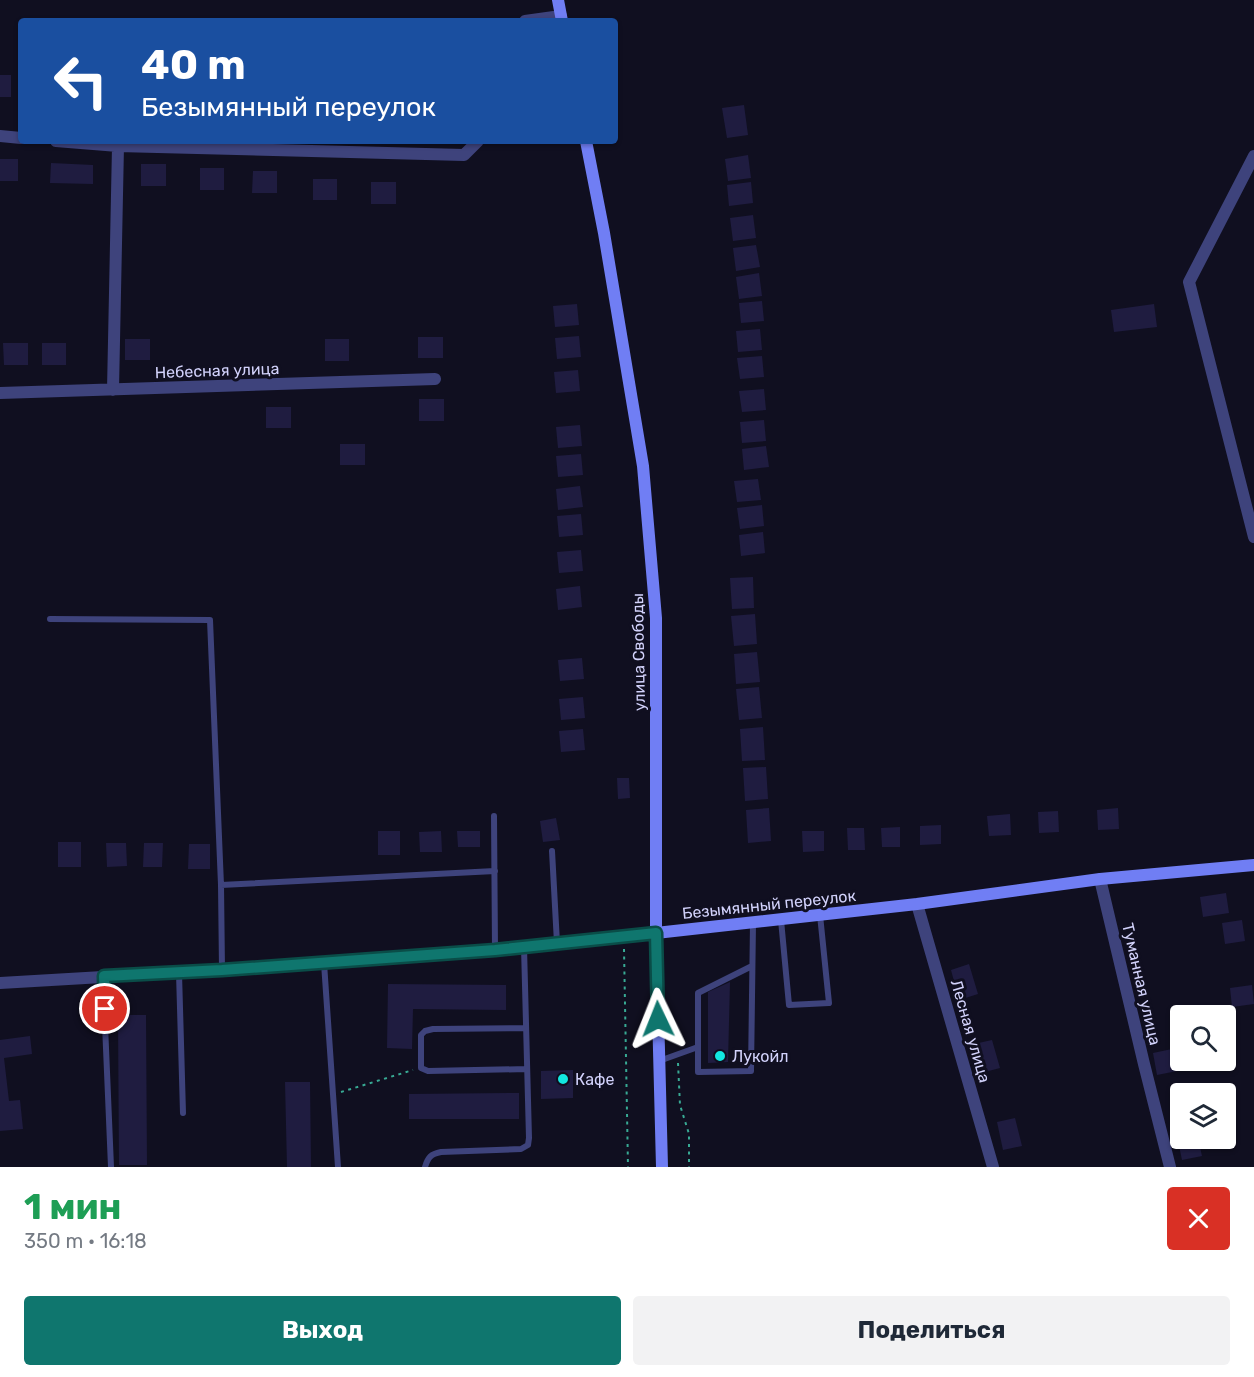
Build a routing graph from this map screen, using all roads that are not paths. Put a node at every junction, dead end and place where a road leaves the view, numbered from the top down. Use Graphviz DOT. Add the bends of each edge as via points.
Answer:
graph roads {
  1 [pos="558,0"];
  2 [pos="561,18"];
  3 [pos="0,136"];
  4 [pos="18,138"];
  5 [pos="93,144"];
  6 [pos="475,144"];
  7 [pos="587,144"];
  8 [pos="118,146"];
  9 [pos="1254,156"];
  10 [pos="435,379"];
  11 [pos="113,390"];
  12 [pos="0,393"];
  13 [pos="1254,537"];
  14 [pos="50,619"];
  15 [pos="494,816"];
  16 [pos="552,851"];
  17 [pos="1254,865"];
  18 [pos="495,871"];
  19 [pos="1100,879"];
  20 [pos="221,885"];
  21 [pos="917,904"];
  22 [pos="820,915"];
  23 [pos="781,920"];
  24 [pos="753,923"];
  25 [pos="656,933"];
  26 [pos="557,944"];
  27 [pos="524,947"];
  28 [pos="495,950"];
  29 [pos="324,962"];
  30 [pos="752,966"];
  31 [pos="222,970"];
  32 [pos="179,972"];
  33 [pos="104,976"];
  34 [pos="0,983"];
  35 [pos="526,1028"];
  36 [pos="698,1047"];
  37 [pos="659,1061"];
  38 [pos="527,1069"];
  39 [pos="183,1113"];
  40 [pos="111,1167"];
  41 [pos="338,1167"];
  42 [pos="425,1167"];
  43 [pos="662,1167"];
  44 [pos="993,1167"];
  45 [pos="1170,1167"];
  1 -- 2 [label="main road"];
  3 -- 4 [label="street"];
  5 -- 8 [label="street"];
  6 -- 8 [label="street" via="464,155"];
  7 -- 25 [label="main road, улица Свободы" via="643,466 656,618"];
  8 -- 11 [label="street"];
  9 -- 13 [label="street" via="1190,282"];
  10 -- 11 [label="street, Небесная улица"];
  11 -- 12 [label="street, Небесная улица"];
  14 -- 20 [label="lane" via="210,620"];
  15 -- 18 [label="lane"];
  16 -- 26 [label="lane"];
  17 -- 19 [label="main road, Безымянный переулок"];
  18 -- 20 [label="lane"];
  18 -- 28 [label="lane"];
  19 -- 21 [label="main road, Безымянный переулок"];
  19 -- 45 [label="street, Туманная улица"];
  20 -- 31 [label="lane"];
  21 -- 22 [label="main road, Безымянный переулок"];
  21 -- 44 [label="street, Лесная улица"];
  22 -- 23 [label="main road, Безымянный переулок"];
  22 -- 23 [label="lane" via="830,1002 789,1005"];
  23 -- 24 [label="main road, Безымянный переулок"];
  24 -- 25 [label="main road, Безымянный переулок"];
  24 -- 30 [label="lane"];
  25 -- 26 [label="street, Безымянный переулок"];
  25 -- 37 [label="main road, улица Свободы"];
  26 -- 27 [label="street, Безымянный переулок"];
  27 -- 28 [label="street, Безымянный переулок"];
  27 -- 35 [label="lane"];
  28 -- 29 [label="street, Безымянный переулок"];
  29 -- 31 [label="street, Безымянный переулок"];
  29 -- 41 [label="lane"];
  30 -- 36 [label="lane" via="698,993"];
  30 -- 36 [label="lane" via="751,1071 698,1072"];
  31 -- 32 [label="street, Безымянный переулок"];
  32 -- 33 [label="street, Безымянный переулок"];
  32 -- 39 [label="lane"];
  33 -- 34 [label="street, Безымянный переулок"];
  33 -- 40 [label="lane"];
  35 -- 38 [label="lane"];
  35 -- 38 [label="lane" via="425,1031 421,1035 421,1068"];
  36 -- 37 [label="lane"];
  37 -- 43 [label="main road, улица Свободы"];
  38 -- 42 [label="lane" via="528,1145 521,1149 441,1152 432,1154"];
}
